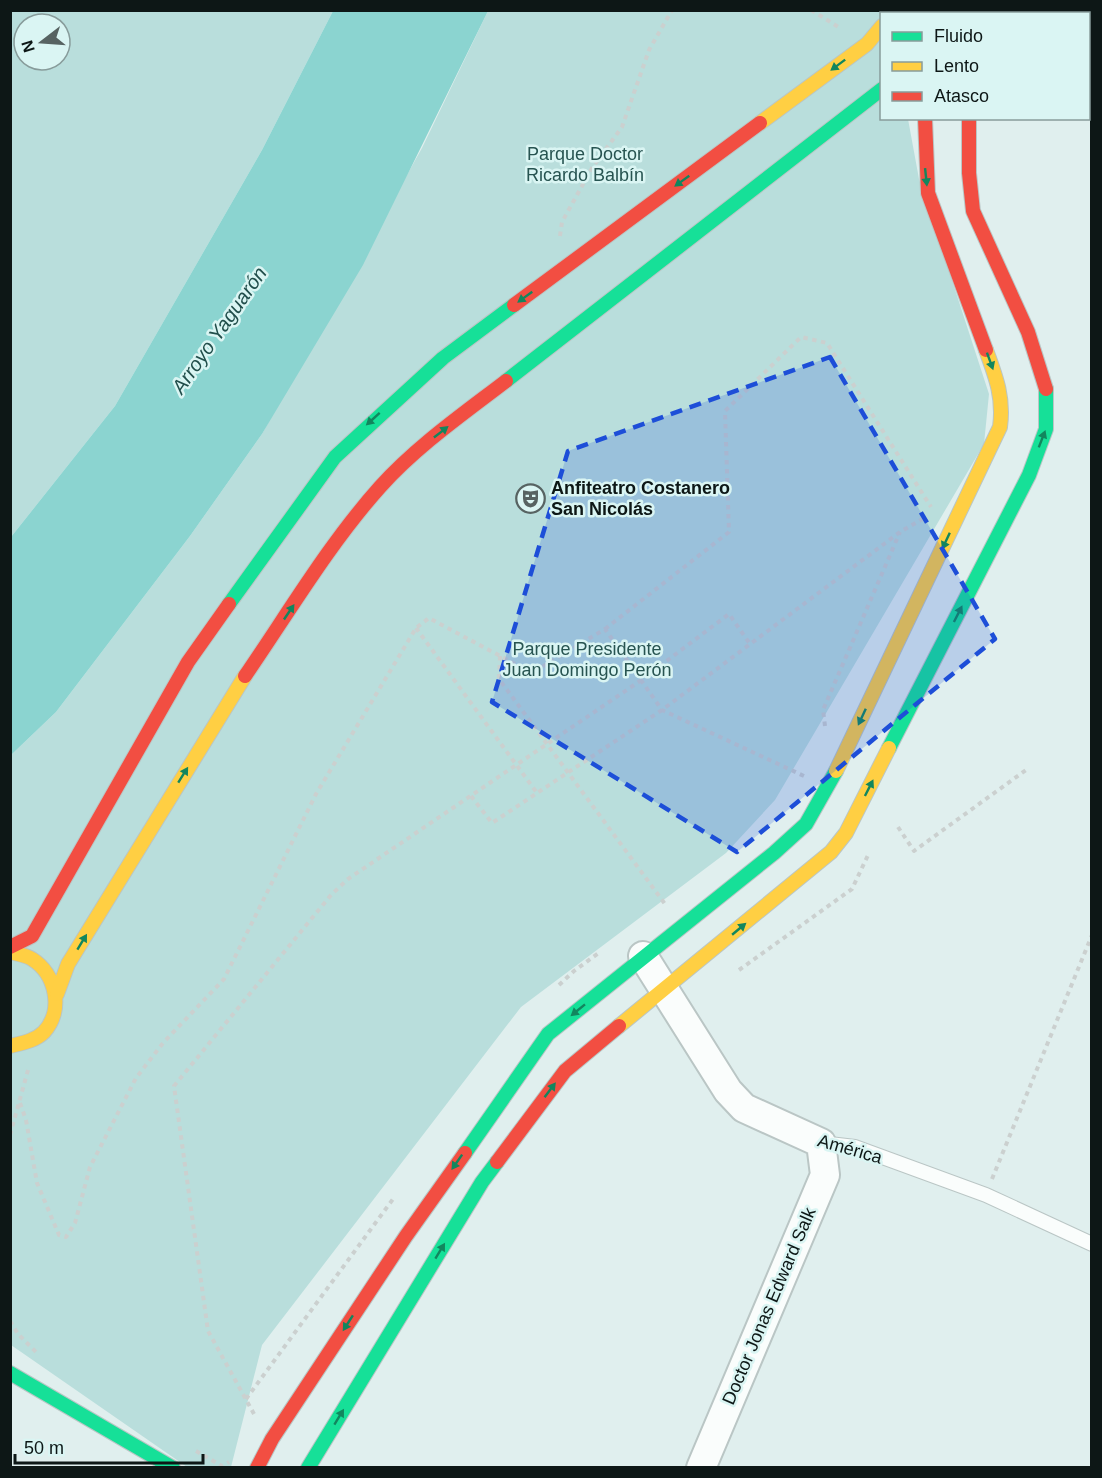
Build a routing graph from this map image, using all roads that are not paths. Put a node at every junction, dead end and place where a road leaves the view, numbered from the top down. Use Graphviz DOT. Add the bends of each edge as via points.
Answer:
graph roads {
  1 [pos="880,28"];
  2 [pos="880,91"];
  3 [pos="925,120"];
  4 [pos="969,120"];
  5 [pos="10,947"];
  6 [pos="10,952"];
  7 [pos="643,956"];
  8 [pos="664,991"];
  9 [pos="57,994"];
  10 [pos="10,1046"];
  11 [pos="821,1143"];
  12 [pos="1092,1244"];
  13 [pos="10,1373"];
  14 [pos="173,1467"];
  15 [pos="257,1467"];
  16 [pos="308,1467"];
  17 [pos="701,1467"];
  1 -- 5 [label="main road, one-way" via="867,44 443,358 335,457 188,662 32,936"];
  9 -- 2 [label="main road, one-way" via="68,964 237,688 350,522 382,485 430,440"];
  3 -- 7 [label="main road, one-way" via="928,193 1000,389 1000,427 829,787 806,824"];
  8 -- 4 [label="main road, one-way" via="831,852 846,833 1029,475 1046,429 1046,386 1028,332 973,211"];
  6 -- 9 [label="main road" via="29,956 43,965"];
  7 -- 8 [label="street, América"];
  7 -- 15 [label="main road, one-way" via="548,1034 534,1051 406,1236"];
  8 -- 11 [label="street, América" via="728,1091 744,1108"];
  16 -- 8 [label="main road, one-way" via="482,1182 565,1071"];
  9 -- 10 [label="main road" via="53,1016 41,1035"];
  11 -- 12 [label="lane, América" via="855,1147 986,1195"];
  11 -- 17 [label="street, Doctor Jonas Edward Salk" via="825,1175"];
  13 -- 14 [label="main road"];
}
